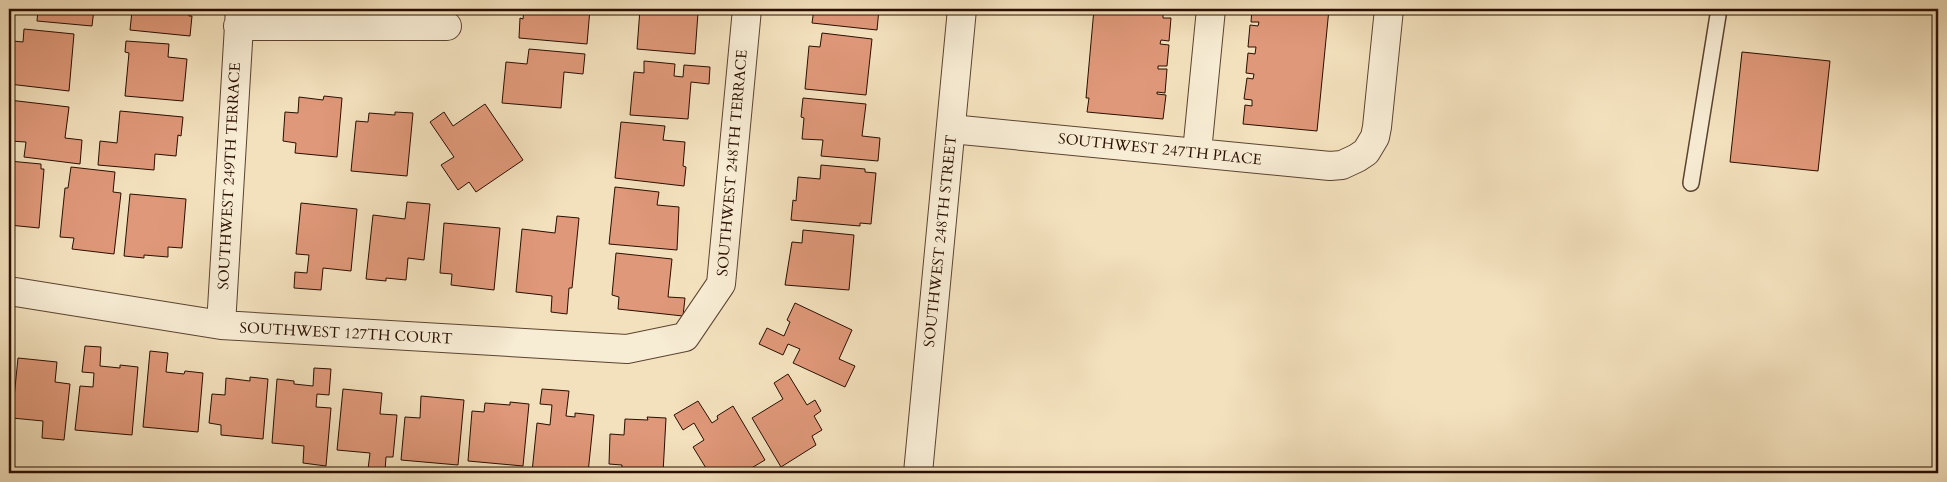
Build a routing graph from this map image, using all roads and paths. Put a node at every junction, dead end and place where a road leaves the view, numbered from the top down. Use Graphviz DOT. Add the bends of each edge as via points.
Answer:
graph roads {
  1 [pos="747,9"];
  2 [pos="962,9"];
  3 [pos="1211,9"];
  4 [pos="1388,9"];
  5 [pos="1719,9"];
  6 [pos="239,17"];
  7 [pos="447,26"];
  8 [pos="951,129"];
  9 [pos="1197,152"];
  10 [pos="1691,183"];
  11 [pos="9,291"];
  12 [pos="221,325"];
  13 [pos="685,337"];
  14 [pos="918,473"];
  1 -- 13 [label="street, SOUTHWEST 248TH TERRACE" via="721,284"];
  2 -- 8 [label="street, SOUTHWEST 248TH STREET"];
  3 -- 9 [label="street"];
  4 -- 9 [label="street, SOUTHWEST 247TH PLACE" via="1378,127 1366,152 1350,162 1330,166"];
  5 -- 10 [label="lane"];
  6 -- 7 [label="street"];
  6 -- 12 [label="street, SOUTHWEST 249TH TERRACE"];
  8 -- 9 [label="street, SOUTHWEST 247TH PLACE"];
  8 -- 14 [label="street, SOUTHWEST 248TH STREET"];
  11 -- 12 [label="street, SOUTHWEST 127TH COURT"];
  12 -- 13 [label="street, SOUTHWEST 127TH COURT" via="627,349"];
}
